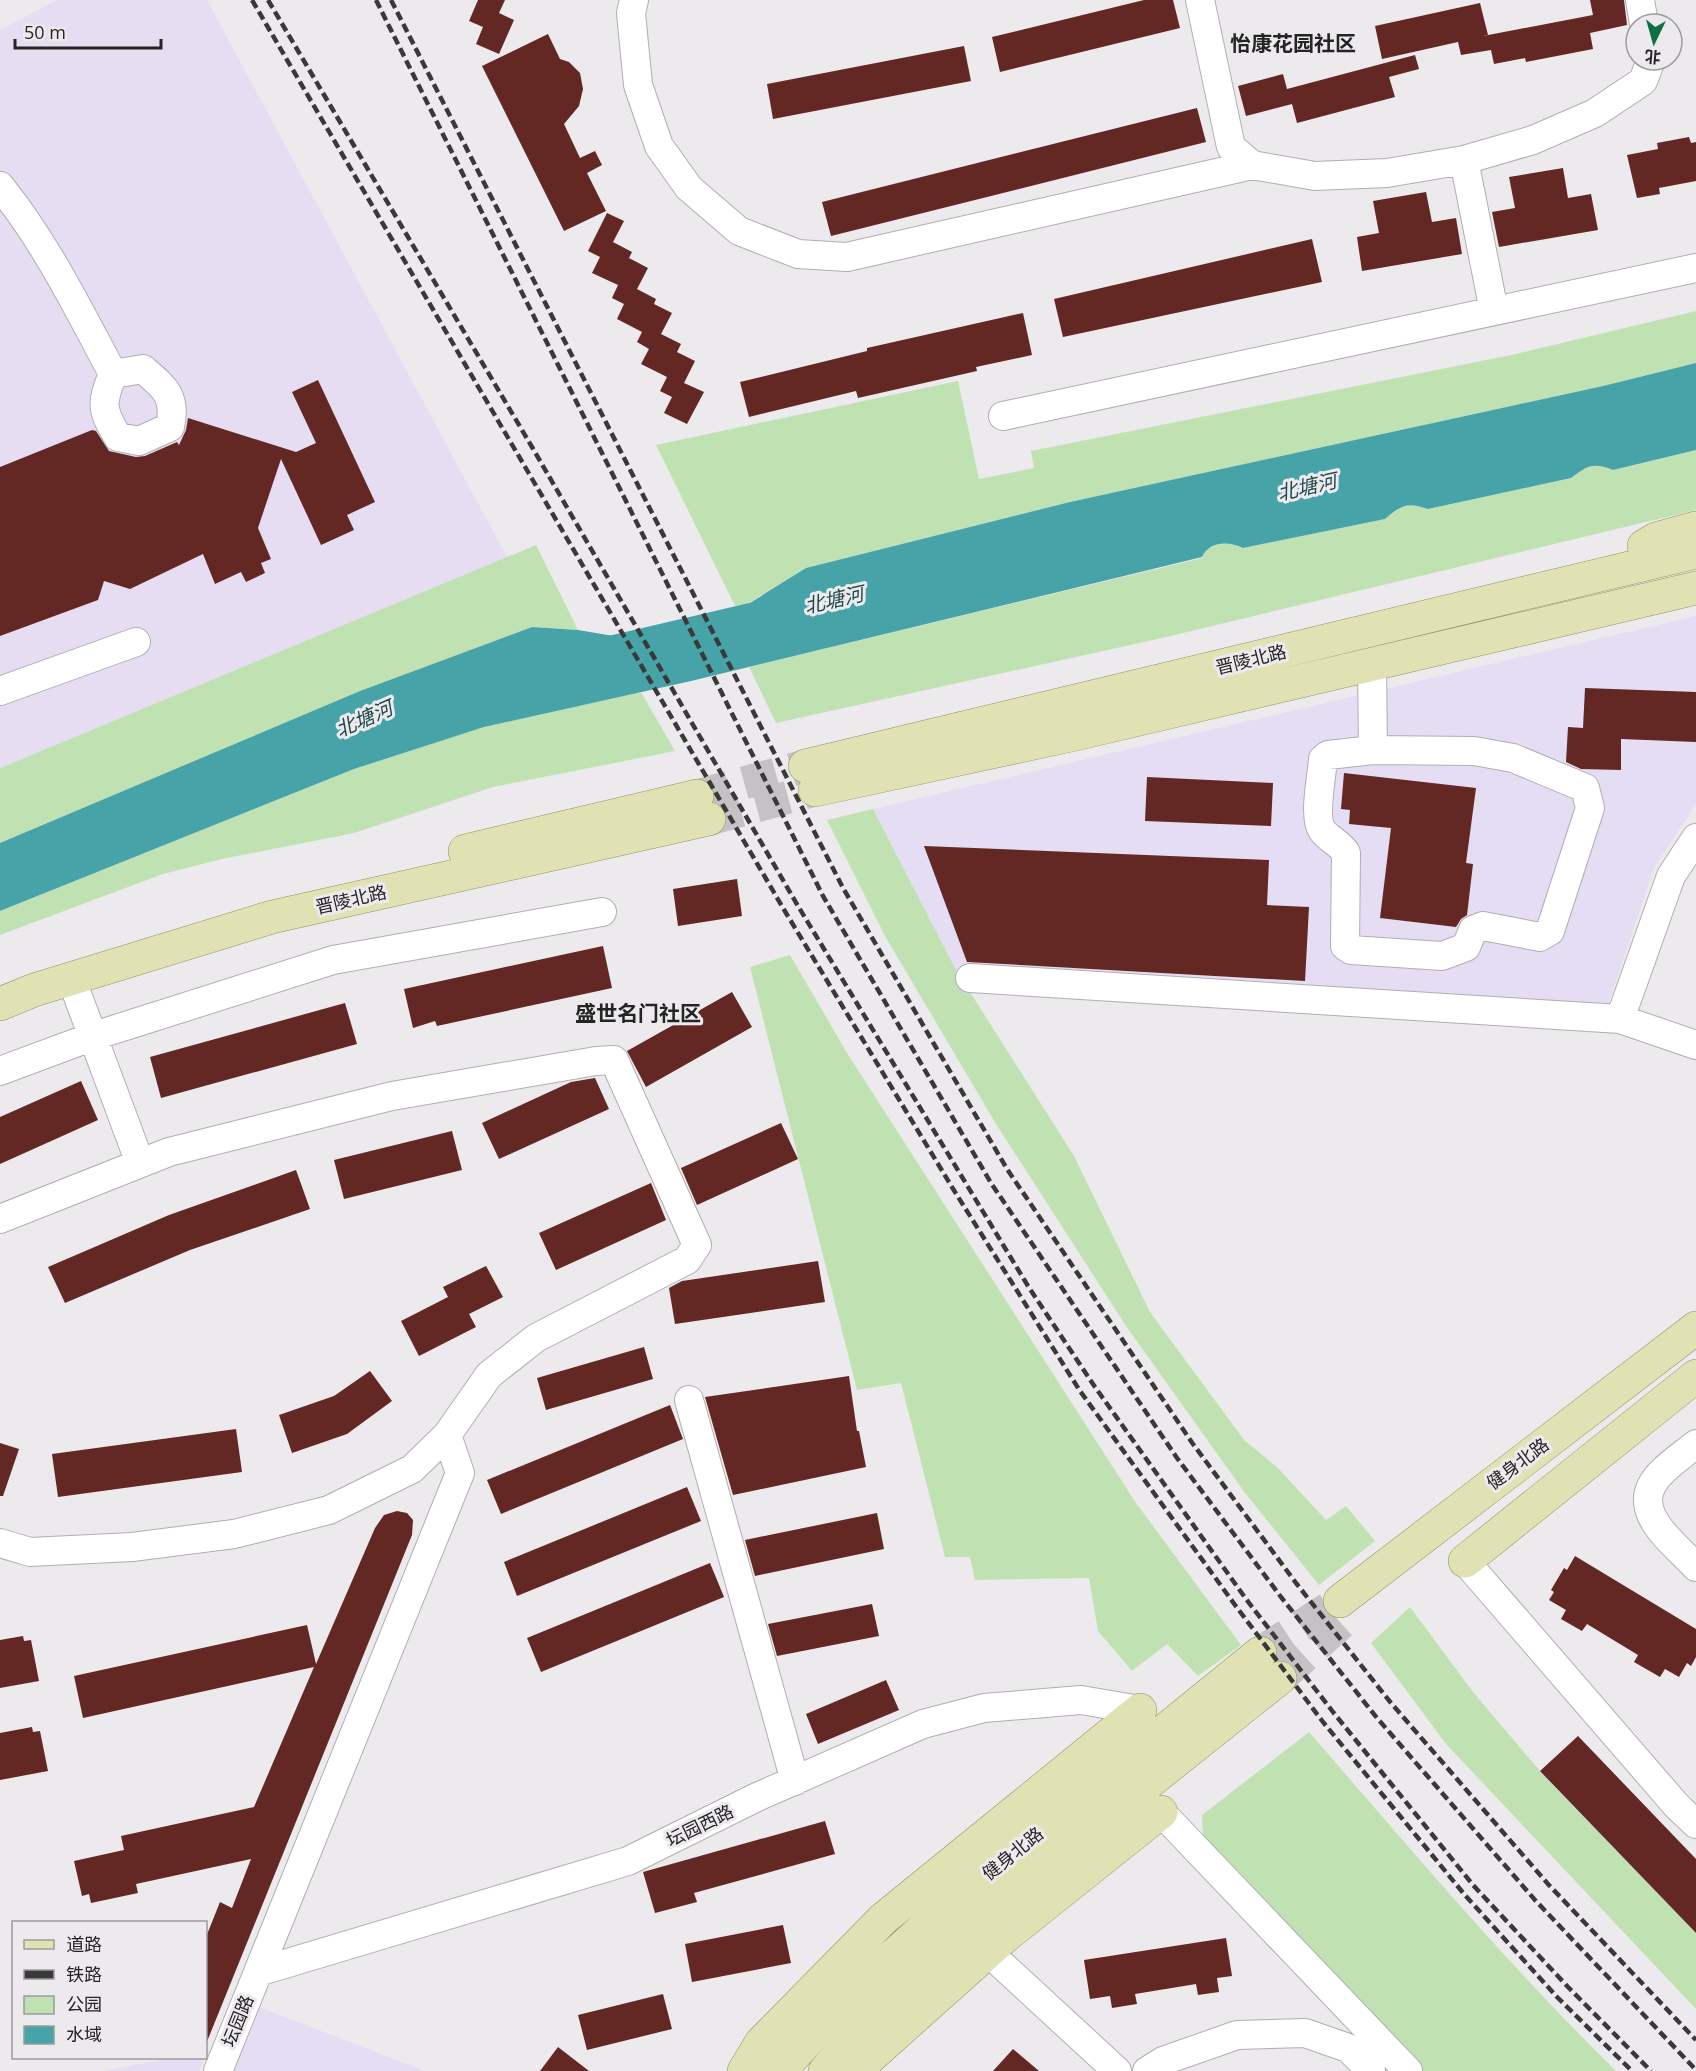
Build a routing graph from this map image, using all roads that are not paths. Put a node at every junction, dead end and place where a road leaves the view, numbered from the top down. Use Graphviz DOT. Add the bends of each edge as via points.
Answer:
graph roads {
  1 [pos="634,0"];
  2 [pos="1200,0"];
  3 [pos="1647,72"];
  4 [pos="1464,160"];
  5 [pos="1252,165"];
  6 [pos="0,186"];
  7 [pos="1696,268"];
  8 [pos="1494,311"];
  9 [pos="113,374"];
  10 [pos="1003,416"];
  11 [pos="1696,528"];
  12 [pos="1696,552"];
  13 [pos="1592,577"];
  14 [pos="1696,588"];
  15 [pos="136,642"];
  16 [pos="1372,664"];
  17 [pos="0,691"];
  18 [pos="1373,750"];
  19 [pos="1696,838"];
  20 [pos="602,912"];
  21 [pos="71,978"];
  22 [pos="970,978"];
  23 [pos="0,979"];
  24 [pos="0,1004"];
  25 [pos="1620,1019"];
  26 [pos="94,1036"];
  27 [pos="1696,1045"];
  28 [pos="0,1071"];
  29 [pos="140,1163"];
  30 [pos="0,1219"];
  31 [pos="1696,1328"];
  32 [pos="1696,1354"];
  33 [pos="1696,1376"];
  34 [pos="689,1400"];
  35 [pos="447,1435"];
  36 [pos="1696,1444"];
  37 [pos="0,1543"];
  38 [pos="1465,1562"];
  39 [pos="1696,1567"];
  40 [pos="1260,1653"];
  41 [pos="1280,1678"];
  42 [pos="1140,1710"];
  43 [pos="795,1781"];
  44 [pos="1161,1812"];
  45 [pos="1696,1824"];
  46 [pos="987,1952"];
  47 [pos="258,1971"];
  48 [pos="218,2071"];
  49 [pos="744,2071"];
  50 [pos="780,2071"];
  51 [pos="825,2071"];
  52 [pos="859,2071"];
  53 [pos="1117,2071"];
  54 [pos="1147,2071"];
  55 [pos="1371,2071"];
  56 [pos="1408,2071"];
  1 -- 5 [label="street" via="631,13 638,85 659,146 689,188 739,231 798,254 847,257"];
  2 -- 5 [label="street" via="1231,147"];
  3 -- 4 [label="street" via="1643,81 1595,113 1533,140"];
  4 -- 5 [label="street" via="1387,173 1315,176"];
  4 -- 8 [label="street"];
  6 -- 9 [label="street" via="21,212"];
  7 -- 8 [label="street"];
  8 -- 10 [label="street"];
  11 -- 13 [label="main road" via="1656,539"];
  12 -- 13 [label="main road, 晋陵北路"];
  13 -- 16 [label="main road, 晋陵北路" via="811,778 1080,733"];
  14 -- 16 [label="main road, 晋陵北路"];
  15 -- 17 [label="street"];
  16 -- 18 [label="street"];
  18 -- 18 [label="street" via="1474,751 1513,758 1585,788 1590,808 1550,931 1540,937 1483,926 1473,930 1466,947 1442,956 1351,950 1345,946 1346,853 1323,831 1318,820 1323,759 1328,755"];
  19 -- 25 [label="street" via="1671,876"];
  20 -- 26 [label="street" via="333,960"];
  21 -- 23 [label="main road, 晋陵北路" via="272,917 703,808 266,898"];
  21 -- 24 [label="main road, 晋陵北路"];
  21 -- 26 [label="street"];
  22 -- 25 [label="street"];
  25 -- 27 [label="street"];
  26 -- 28 [label="street"];
  26 -- 29 [label="street"];
  29 -- 30 [label="street"];
  29 -- 35 [label="street" via="169,1152 393,1096 614,1060 698,1245 687,1260 536,1338 489,1375"];
  31 -- 32 [label="main road, 健身北路" via="1346,1607"];
  33 -- 38 [label="main road"];
  34 -- 43 [label="street"];
  35 -- 37 [label="street" via="412,1469 329,1510 234,1534 132,1547 30,1552"];
  35 -- 47 [label="street, 坛园路" via="460,1473"];
  36 -- 39 [label="street" via="1649,1488 1647,1505 1651,1519"];
  38 -- 45 [label="street"];
  40 -- 50 [label="main road, 健身北路" via="953,1902 844,2000"];
  41 -- 51 [label="main road, 健身北路" via="966,1928 862,2028"];
  42 -- 43 [label="street, 坛园西路" via="1081,1700 984,1708 923,1724"];
  42 -- 49 [label="main road" via="883,1919 760,2043"];
  43 -- 47 [label="street, 坛园西路" via="628,1861"];
  44 -- 46 [label="main road"];
  44 -- 56 [label="street"];
  46 -- 52 [label="main road"];
  46 -- 53 [label="street"];
  47 -- 48 [label="street, 坛园路"];
  54 -- 55 [label="street" via="1163,2061 1237,2035 1305,2033 1348,2048"];
}
